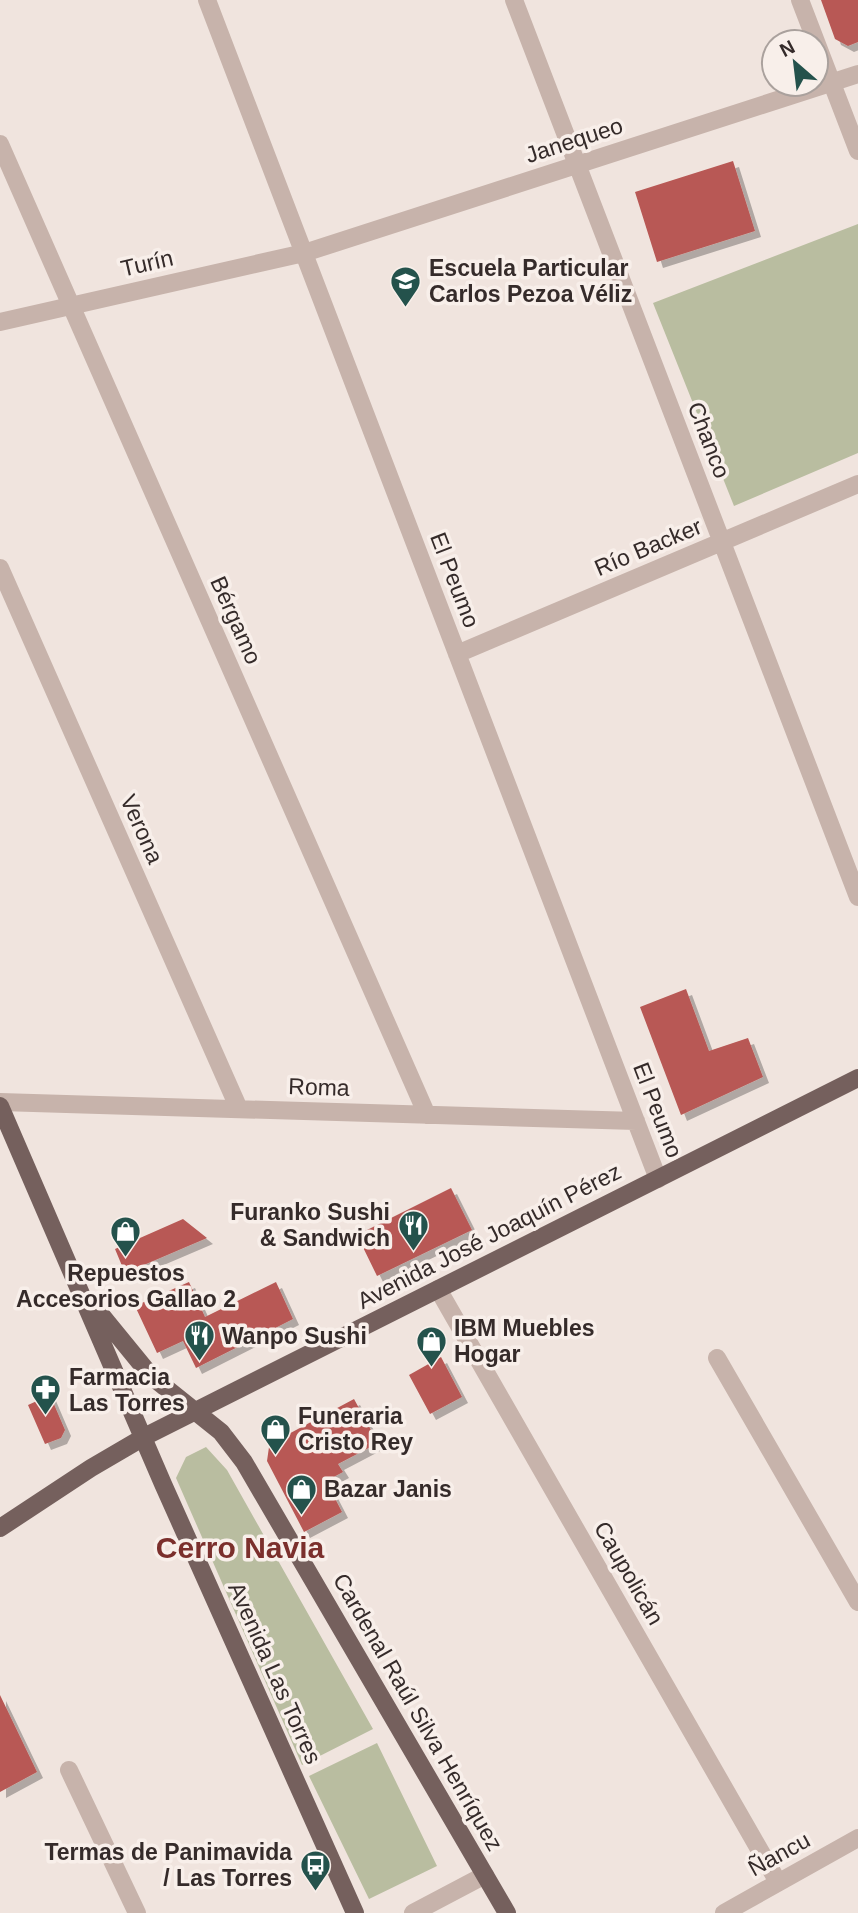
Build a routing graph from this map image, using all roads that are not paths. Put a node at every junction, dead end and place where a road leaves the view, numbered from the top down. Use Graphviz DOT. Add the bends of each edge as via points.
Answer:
graph roads {
  1 [pos="207,0"];
  2 [pos="514,0"];
  3 [pos="800,0"];
  4 [pos="858,74"];
  5 [pos="832,82"];
  6 [pos="0,144"];
  7 [pos="858,151"];
  8 [pos="577,164"];
  9 [pos="304,253"];
  10 [pos="71,306"];
  11 [pos="0,322"];
  12 [pos="858,484"];
  13 [pos="722,542"];
  14 [pos="0,568"];
  15 [pos="457,654"];
  16 [pos="858,897"];
  17 [pos="858,1078"];
  18 [pos="0,1104"];
  19 [pos="239,1109"];
  20 [pos="427,1115"];
  21 [pos="636,1121"];
  22 [pos="658,1179"];
  23 [pos="74,1280"];
  24 [pos="438,1289"];
  25 [pos="717,1358"];
  26 [pos="195,1411"];
  27 [pos="144,1437"];
  28 [pos="0,1528"];
  29 [pos="858,1602"];
  30 [pos="69,1770"];
  31 [pos="858,1838"];
  32 [pos="485,1875"];
  33 [pos="778,1882"];
  34 [pos="137,1913"];
  35 [pos="355,1913"];
  36 [pos="413,1913"];
  37 [pos="507,1913"];
  38 [pos="724,1913"];
  1 -- 9 [label="street, El Peumo"];
  2 -- 8 [label="street, Chanco"];
  3 -- 5 [label="street"];
  4 -- 5 [label="street, Janequeo"];
  5 -- 7 [label="street"];
  5 -- 8 [label="street, Janequeo"];
  6 -- 10 [label="street, Bérgamo"];
  8 -- 9 [label="street, Janequeo"];
  8 -- 13 [label="street, Chanco"];
  9 -- 10 [label="street, Turín"];
  9 -- 15 [label="street, El Peumo"];
  10 -- 11 [label="street, Turín"];
  10 -- 20 [label="street, Bérgamo"];
  12 -- 13 [label="street, Río Backer"];
  13 -- 15 [label="street, Río Backer"];
  13 -- 16 [label="street, Chanco"];
  14 -- 19 [label="street, Verona"];
  15 -- 21 [label="street, El Peumo"];
  17 -- 22 [label="main road, Avenida José Joaquín Pérez"];
  18 -- 19 [label="street, Roma"];
  18 -- 23 [label="main road, Avenida Las Torres"];
  19 -- 20 [label="street, Roma"];
  20 -- 21 [label="street, Roma"];
  21 -- 22 [label="street, El Peumo"];
  22 -- 24 [label="main road, Avenida José Joaquín Pérez"];
  23 -- 26 [label="main road, Cardenal Raúl Silva Henríquez" via="137,1361"];
  23 -- 27 [label="main road, Avenida Las Torres"];
  24 -- 26 [label="main road, Avenida José Joaquín Pérez"];
  24 -- 33 [label="street, Caupolicán"];
  25 -- 29 [label="street"];
  26 -- 27 [label="main road, Avenida José Joaquín Pérez"];
  26 -- 32 [label="main road, Cardenal Raúl Silva Henríquez" via="221,1432 244,1462"];
  27 -- 28 [label="main road, Avenida José Joaquín Pérez"];
  27 -- 35 [label="main road, Avenida Las Torres"];
  30 -- 34 [label="street"];
  31 -- 33 [label="street, Ñancu"];
  32 -- 36 [label="street"];
  32 -- 37 [label="main road, Cardenal Raúl Silva Henríquez"];
  33 -- 38 [label="street, Ñancu"];
}
